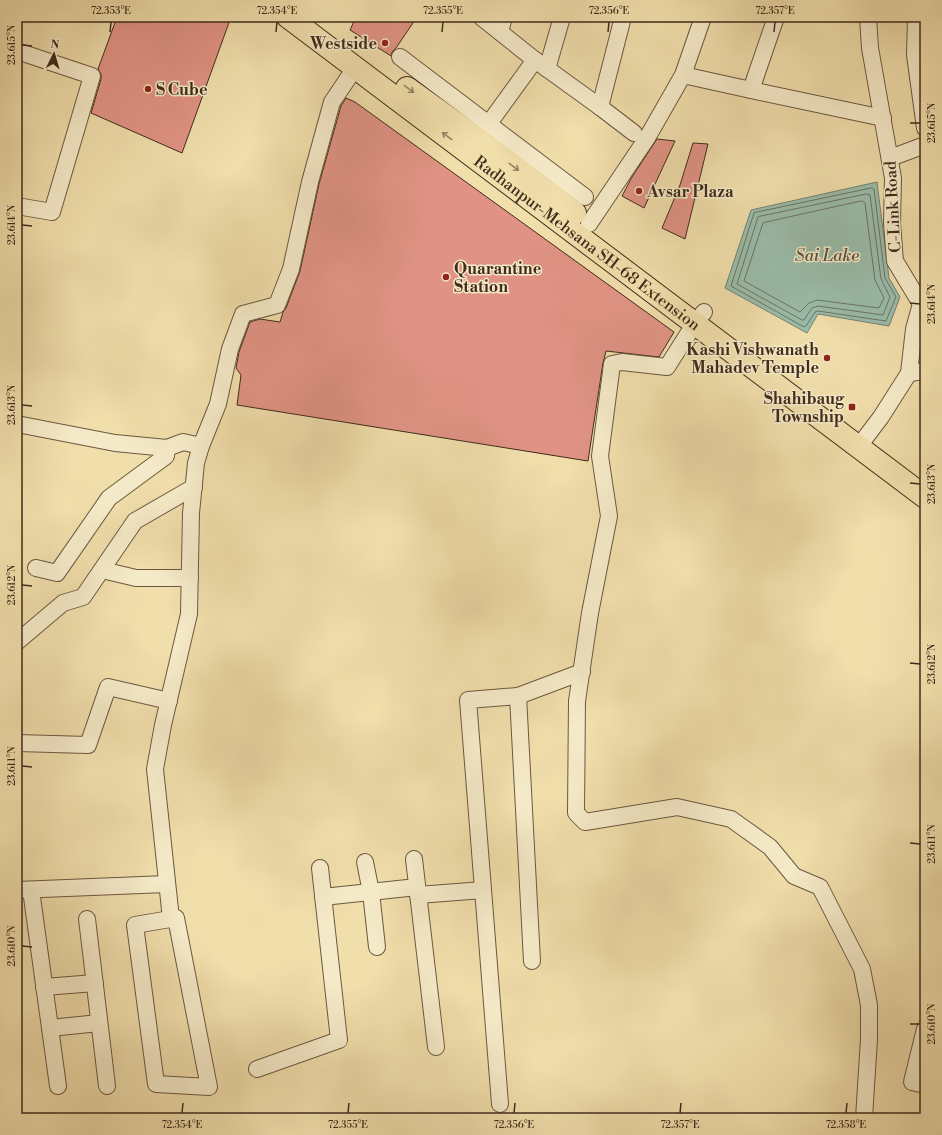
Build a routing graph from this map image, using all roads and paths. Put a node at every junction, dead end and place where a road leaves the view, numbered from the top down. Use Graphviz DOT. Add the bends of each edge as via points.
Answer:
graph roads {
  1 [pos="288,17"];
  2 [pos="310,17"];
  3 [pos="480,17"];
  4 [pos="504,17"];
  5 [pos="562,17"];
  6 [pos="623,17"];
  7 [pos="703,17"];
  8 [pos="776,17"];
  9 [pos="868,17"];
  10 [pos="916,17"];
  11 [pos="500,32"];
  12 [pos="17,51"];
  13 [pos="400,57"];
  14 [pos="541,64"];
  15 [pos="355,68"];
  16 [pos="682,75"];
  17 [pos="751,90"];
  18 [pos="923,105"];
  19 [pos="600,107"];
  20 [pos="883,118"];
  21 [pos="925,128"];
  22 [pos="634,133"];
  23 [pos="478,139"];
  24 [pos="925,145"];
  25 [pos="890,158"];
  26 [pos="585,197"];
  27 [pos="17,206"];
  28 [pos="589,224"];
  29 [pos="923,303"];
  30 [pos="700,317"];
  31 [pos="917,372"];
  32 [pos="17,424"];
  33 [pos="862,442"];
  34 [pos="201,446"];
  35 [pos="167,448"];
  36 [pos="925,482"];
  37 [pos="194,487"];
  38 [pos="925,497"];
  39 [pos="36,568"];
  40 [pos="102,570"];
  41 [pos="190,578"];
  42 [pos="17,642"];
  43 [pos="582,672"];
  44 [pos="518,696"];
  45 [pos="169,701"];
  46 [pos="17,743"];
  47 [pos="414,859"];
  48 [pos="365,862"];
  49 [pos="320,868"];
  50 [pos="167,884"];
  51 [pos="24,890"];
  52 [pos="483,890"];
  53 [pos="418,891"];
  54 [pos="371,892"];
  55 [pos="323,897"];
  56 [pos="87,919"];
  57 [pos="170,919"];
  58 [pos="377,947"];
  59 [pos="532,961"];
  60 [pos="94,983"];
  61 [pos="44,986"];
  62 [pos="99,1023"];
  63 [pos="50,1028"];
  64 [pos="925,1029"];
  65 [pos="436,1047"];
  66 [pos="257,1069"];
  67 [pos="925,1085"];
  68 [pos="58,1086"];
  69 [pos="107,1086"];
  70 [pos="500,1104"];
  71 [pos="864,1118"];
  1 -- 15 [label="highway, Radhanpur-Mehsana SH-68 Extension"];
  2 -- 23 [label="highway, one-way"];
  3 -- 11 [label="street"];
  4 -- 11 [label="street"];
  5 -- 14 [label="street"];
  6 -- 19 [label="street"];
  7 -- 16 [label="street"];
  8 -- 17 [label="street"];
  9 -- 20 [label="street, C-Link Road" via="870,48"];
  10 -- 18 [label="street" via="915,55"];
  11 -- 14 [label="street"];
  12 -- 27 [label="street" via="92,76 52,212"];
  13 -- 23 [label="street"];
  14 -- 19 [label="street"];
  14 -- 23 [label="street"];
  23 -- 15 [label="highway, Radhanpur-Mehsana SH-68 Extension, one-way"];
  15 -- 34 [label="street" via="332,102 310,182 291,269 276,305 243,314 230,349 218,404"];
  16 -- 17 [label="street"];
  16 -- 28 [label="street" via="647,138"];
  17 -- 20 [label="street"];
  18 -- 21 [label="street"];
  19 -- 22 [label="street"];
  20 -- 25 [label="street, C-Link Road"];
  23 -- 26 [label="street"];
  23 -- 28 [label="highway, one-way"];
  23 -- 30 [label="highway, Radhanpur-Mehsana SH-68 Extension"];
  24 -- 25 [label="street"];
  25 -- 29 [label="street, C-Link Road" via="893,178 892,223 895,260"];
  28 -- 30 [label="highway"];
  29 -- 31 [label="street, C-Link Road" via="914,329"];
  30 -- 33 [label="highway, Radhanpur-Mehsana SH-68 Extension"];
  30 -- 43 [label="street" via="667,368 622,362 612,364 600,456 609,516 590,613"];
  31 -- 33 [label="street, C-Link Road"];
  32 -- 35 [label="street" via="116,443"];
  33 -- 36 [label="highway"];
  33 -- 38 [label="highway, Radhanpur-Mehsana SH-68 Extension"];
  34 -- 35 [label="street" via="183,442"];
  34 -- 37 [label="street" via="196,463"];
  35 -- 39 [label="street" via="166,456 109,498 57,573"];
  37 -- 40 [label="street" via="135,521"];
  37 -- 41 [label="street"];
  40 -- 41 [label="street" via="136,578"];
  40 -- 42 [label="street" via="83,597 63,603"];
  41 -- 45 [label="street" via="189,614"];
  43 -- 44 [label="street"];
  43 -- 71 [label="street" via="577,701 576,812 585,822 677,807 731,819 770,847 794,876 820,887 862,968 869,1005 870,1039"];
  44 -- 52 [label="street" via="468,700"];
  44 -- 59 [label="street"];
  45 -- 46 [label="street" via="108,687 88,746"];
  45 -- 50 [label="street" via="155,769"];
  47 -- 53 [label="street"];
  48 -- 54 [label="street"];
  49 -- 55 [label="street"];
  50 -- 51 [label="street"];
  50 -- 57 [label="street"];
  51 -- 61 [label="street"];
  52 -- 53 [label="street"];
  52 -- 70 [label="street"];
  53 -- 54 [label="street"];
  53 -- 65 [label="street"];
  54 -- 55 [label="street"];
  54 -- 58 [label="street"];
  55 -- 66 [label="street" via="339,1040"];
  56 -- 60 [label="street"];
  57 -- 57 [label="street" via="176,918 209,1086 156,1084 135,925"];
  60 -- 61 [label="street"];
  60 -- 62 [label="street"];
  61 -- 63 [label="street"];
  62 -- 63 [label="street"];
  62 -- 69 [label="street"];
  63 -- 68 [label="street"];
  64 -- 67 [label="street" via="912,1082"];
}
